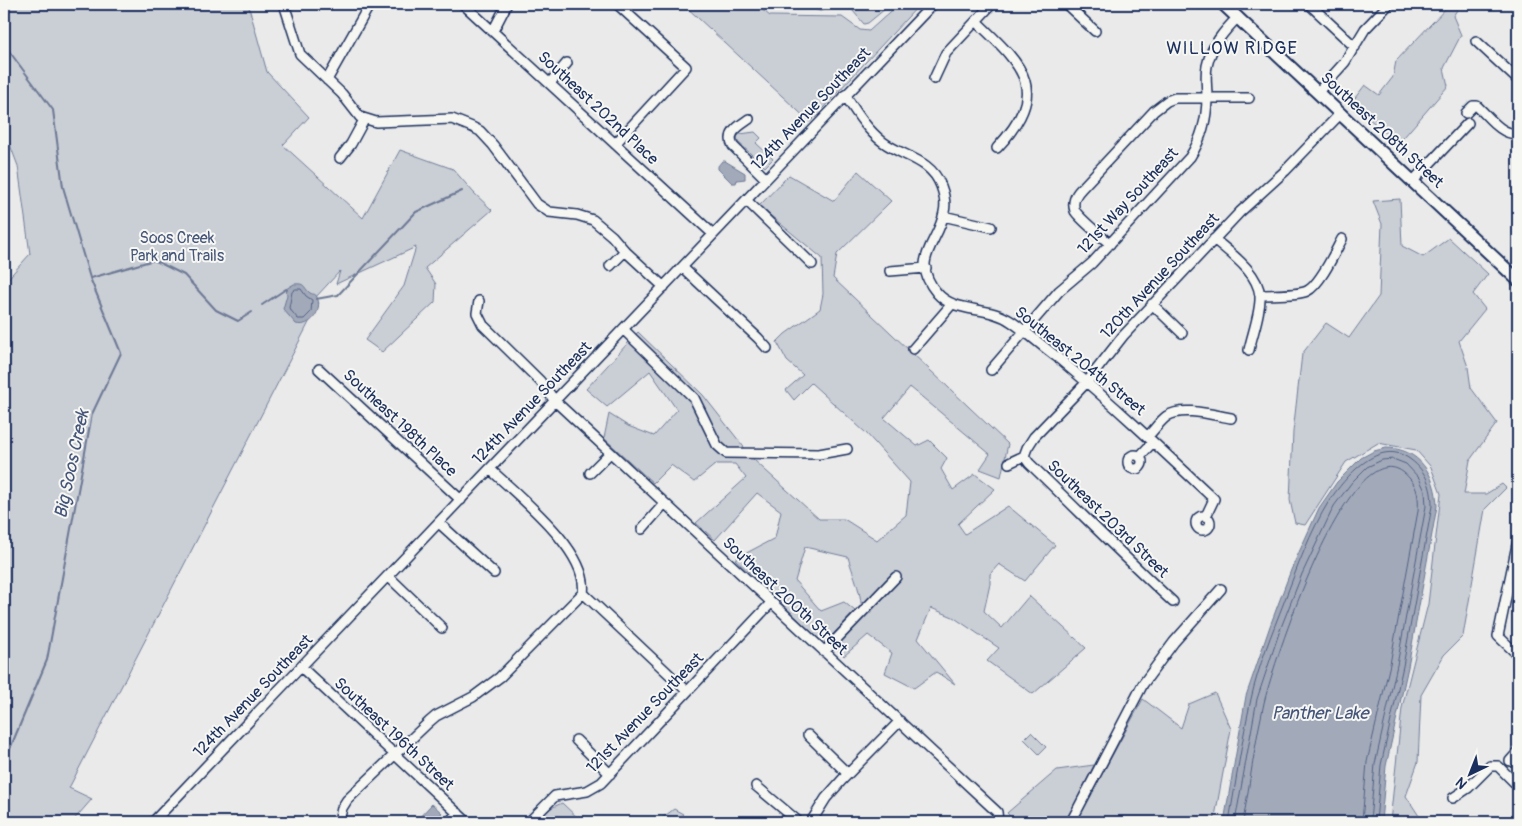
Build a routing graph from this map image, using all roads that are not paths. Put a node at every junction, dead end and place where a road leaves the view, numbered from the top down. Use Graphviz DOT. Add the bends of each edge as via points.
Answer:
graph roads {
  1 [pos="284,4"];
  2 [pos="370,4"];
  3 [pos="463,4"];
  4 [pos="507,4"];
  5 [pos="617,4"];
  6 [pos="933,4"];
  7 [pos="992,4"];
  8 [pos="1066,4"];
  9 [pos="1223,4"];
  10 [pos="1309,4"];
  11 [pos="1389,4"];
  12 [pos="1238,17"];
  13 [pos="976,21"];
  14 [pos="492,31"];
  15 [pos="1095,31"];
  16 [pos="1476,41"];
  17 [pos="1355,47"];
  18 [pos="568,63"];
  19 [pos="934,79"];
  20 [pos="327,80"];
  21 [pos="1518,80"];
  22 [pos="550,83"];
  23 [pos="1318,92"];
  24 [pos="845,95"];
  25 [pos="1207,98"];
  26 [pos="1249,98"];
  27 [pos="1341,113"];
  28 [pos="1466,113"];
  29 [pos="749,119"];
  30 [pos="364,120"];
  31 [pos="1468,123"];
  32 [pos="1514,133"];
  33 [pos="615,144"];
  34 [pos="998,148"];
  35 [pos="340,158"];
  36 [pos="766,179"];
  37 [pos="1413,181"];
  38 [pos="746,200"];
  39 [pos="943,216"];
  40 [pos="991,227"];
  41 [pos="713,234"];
  42 [pos="1214,239"];
  43 [pos="1342,239"];
  44 [pos="1110,244"];
  45 [pos="625,251"];
  46 [pos="812,264"];
  47 [pos="610,266"];
  48 [pos="682,267"];
  49 [pos="926,268"];
  50 [pos="890,271"];
  51 [pos="1518,280"];
  52 [pos="664,287"];
  53 [pos="1260,295"];
  54 [pos="479,301"];
  55 [pos="952,304"];
  56 [pos="1152,304"];
  57 [pos="623,329"];
  58 [pos="1024,331"];
  59 [pos="1182,333"];
  60 [pos="767,348"];
  61 [pos="913,349"];
  62 [pos="1249,350"];
  63 [pos="319,369"];
  64 [pos="991,370"];
  65 [pos="1087,382"];
  66 [pos="555,401"];
  67 [pos="1231,418"];
  68 [pos="1150,439"];
  69 [pos="848,449"];
  70 [pos="610,453"];
  71 [pos="1024,456"];
  72 [pos="1140,456"];
  73 [pos="1010,463"];
  74 [pos="490,469"];
  75 [pos="590,473"];
  76 [pos="461,500"];
  77 [pos="664,504"];
  78 [pos="1206,516"];
  79 [pos="439,522"];
  80 [pos="642,529"];
  81 [pos="1518,540"];
  82 [pos="494,573"];
  83 [pos="388,576"];
  84 [pos="896,577"];
  85 [pos="1221,589"];
  86 [pos="583,592"];
  87 [pos="1173,602"];
  88 [pos="771,603"];
  89 [pos="442,628"];
  90 [pos="824,652"];
  91 [pos="1518,655"];
  92 [pos="301,667"];
  93 [pos="688,691"];
  94 [pos="900,721"];
  95 [pos="808,735"];
  96 [pos="576,740"];
  97 [pos="1518,752"];
  98 [pos="394,754"];
  99 [pos="1510,761"];
  100 [pos="610,774"];
  101 [pos="848,774"];
  102 [pos="756,786"];
  103 [pos="1518,786"];
  104 [pos="1453,798"];
  105 [pos="458,813"];
  106 [pos="152,822"];
  107 [pos="339,822"];
  108 [pos="449,822"];
  109 [pos="467,822"];
  110 [pos="529,822"];
  111 [pos="800,822"];
  112 [pos="811,822"];
  113 [pos="998,822"];
  114 [pos="1071,822"];
  1 -- 20 [label="street" via="300,54"];
  2 -- 20 [label="street"];
  3 -- 14 [label="street, Southeast 202nd Place"];
  4 -- 14 [label="street"];
  5 -- 33 [label="street" via="686,67"];
  6 -- 24 [label="street, 124th Avenue Southeast"];
  7 -- 13 [label="street"];
  8 -- 15 [label="street"];
  9 -- 12 [label="main road, Southeast 208th Street"];
  10 -- 17 [label="street"];
  11 -- 17 [label="street" via="1365,29"];
  12 -- 23 [label="main road, Southeast 208th Street"];
  12 -- 25 [label="street, 121st Way Southeast" via="1218,40 1209,59"];
  13 -- 19 [label="street" via="946,53"];
  13 -- 34 [label="street" via="1013,58 1022,72 1026,88 1021,118"];
  14 -- 22 [label="street, Southeast 202nd Place"];
  16 -- 21 [label="street"];
  17 -- 23 [label="street"];
  18 -- 22 [label="street"];
  20 -- 30 [label="street"];
  22 -- 33 [label="street, Southeast 202nd Place"];
  23 -- 27 [label="main road, Southeast 208th Street"];
  24 -- 36 [label="street, 124th Avenue Southeast"];
  24 -- 39 [label="street" via="882,141 932,171 943,194"];
  25 -- 26 [label="street"];
  25 -- 44 [label="street, 121st Way Southeast" via="1198,145"];
  25 -- 44 [label="street" via="1170,99 1163,103 1078,192 1074,199 1075,211"];
  27 -- 37 [label="main road, Southeast 208th Street"];
  27 -- 42 [label="street, 120th Avenue Southeast"];
  28 -- 32 [label="street" via="1477,106 1501,128"];
  29 -- 36 [label="street" via="736,128 730,141"];
  30 -- 35 [label="street"];
  30 -- 45 [label="street" via="452,119 480,131 536,204 549,212 577,214 593,220"];
  31 -- 37 [label="street"];
  33 -- 41 [label="street, Southeast 202nd Place"];
  36 -- 38 [label="street, 124th Avenue Southeast"];
  37 -- 51 [label="main road, Southeast 208th Street"];
  38 -- 41 [label="street, 124th Avenue Southeast"];
  38 -- 46 [label="street"];
  39 -- 40 [label="street"];
  39 -- 49 [label="street" via="926,254"];
  41 -- 48 [label="street, 124th Avenue Southeast"];
  42 -- 53 [label="street" via="1248,271"];
  42 -- 56 [label="street, 120th Avenue Southeast"];
  43 -- 53 [label="street" via="1310,289"];
  44 -- 58 [label="street, 121st Way Southeast" via="1059,291"];
  45 -- 47 [label="street"];
  45 -- 52 [label="street"];
  48 -- 52 [label="street, 124th Avenue Southeast"];
  48 -- 60 [label="street"];
  49 -- 50 [label="street"];
  49 -- 55 [label="street, Southeast 204th Street" via="932,286"];
  52 -- 57 [label="street, 124th Avenue Southeast"];
  53 -- 62 [label="street"];
  54 -- 66 [label="street, Southeast 200th Street" via="477,313 483,325 540,381"];
  55 -- 58 [label="street, Southeast 204th Street" via="993,313"];
  55 -- 61 [label="street"];
  56 -- 59 [label="street"];
  56 -- 65 [label="street, 120th Avenue Southeast" via="1122,336"];
  57 -- 66 [label="street, 124th Avenue Southeast"];
  57 -- 69 [label="street" via="694,398 717,445 726,453 819,454"];
  58 -- 64 [label="street, 121st Way Southeast"];
  58 -- 65 [label="street, Southeast 204th Street"];
  63 -- 76 [label="street, Southeast 198th Place"];
  65 -- 68 [label="street, Southeast 204th Street"];
  65 -- 71 [label="street, 120th Avenue Southeast" via="1034,437"];
  66 -- 70 [label="street, Southeast 200th Street"];
  66 -- 74 [label="street, 124th Avenue Southeast"];
  67 -- 68 [label="street" via="1187,411 1174,413 1163,420"];
  68 -- 72 [label="street"];
  68 -- 78 [label="street, Southeast 204th Street" via="1214,499"];
  70 -- 75 [label="street"];
  70 -- 77 [label="street, Southeast 200th Street"];
  71 -- 73 [label="street"];
  71 -- 87 [label="street, Southeast 203rd Street"];
  74 -- 76 [label="street, 124th Avenue Southeast"];
  74 -- 86 [label="street" via="568,547 581,571"];
  76 -- 79 [label="street, 124th Avenue Southeast"];
  77 -- 80 [label="street"];
  77 -- 88 [label="street, Southeast 200th Street"];
  79 -- 82 [label="street"];
  79 -- 83 [label="street, 124th Avenue Southeast"];
  81 -- 91 [label="street" via="1498,636"];
  83 -- 89 [label="street"];
  83 -- 92 [label="street, 124th Avenue Southeast"];
  84 -- 90 [label="street"];
  85 -- 114 [label="street" via="1174,642 1143,684"];
  86 -- 93 [label="street"];
  86 -- 98 [label="street" via="500,677 473,697 436,716"];
  88 -- 90 [label="street, Southeast 200th Street"];
  88 -- 93 [label="street, 121st Avenue Southeast"];
  90 -- 94 [label="street, Southeast 200th Street"];
  92 -- 98 [label="street, Southeast 196th Street"];
  92 -- 106 [label="street, 124th Avenue Southeast"];
  93 -- 100 [label="street, 121st Avenue Southeast"];
  94 -- 101 [label="street"];
  94 -- 113 [label="street, Southeast 200th Street" via="997,812"];
  95 -- 101 [label="street"];
  96 -- 100 [label="street"];
  97 -- 99 [label="street"];
  98 -- 105 [label="street, Southeast 196th Street"];
  98 -- 107 [label="street" via="348,800 342,808"];
  100 -- 110 [label="street, 121st Avenue Southeast" via="587,791 555,796"];
  101 -- 112 [label="street" via="826,798"];
  102 -- 111 [label="street"];
  103 -- 104 [label="street" via="1498,766 1490,766"];
  105 -- 108 [label="street"];
  105 -- 109 [label="street, Southeast 196th Street"];
}
